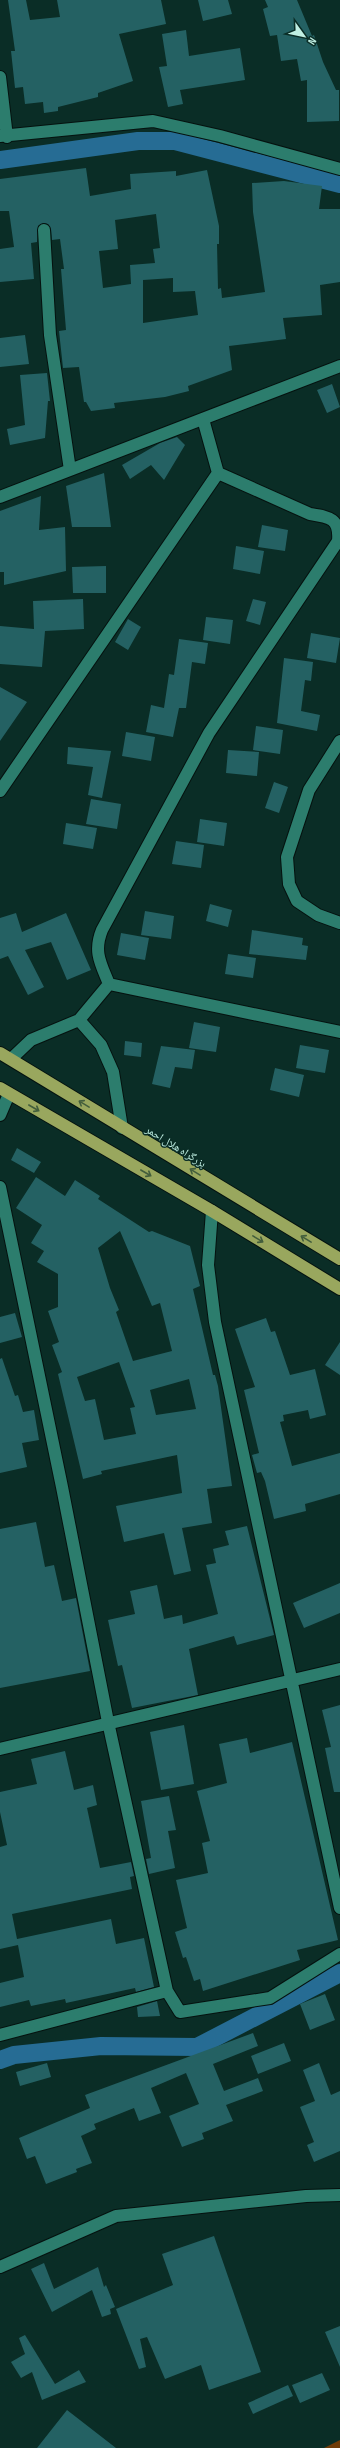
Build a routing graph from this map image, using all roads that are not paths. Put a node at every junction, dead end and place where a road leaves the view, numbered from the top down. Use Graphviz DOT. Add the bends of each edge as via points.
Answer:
graph roads {
  1 [pos="0,77"];
  2 [pos="4,137"];
  3 [pos="340,169"];
  4 [pos="44,230"];
  5 [pos="340,366"];
  6 [pos="203,419"];
  7 [pos="70,470"];
  8 [pos="218,473"];
  9 [pos="0,498"];
  10 [pos="340,741"];
  11 [pos="0,791"];
  12 [pos="340,923"];
  13 [pos="109,984"];
  14 [pos="78,1020"];
  15 [pos="340,1032"];
  16 [pos="0,1053"];
  17 [pos="11,1059"];
  18 [pos="4,1091"];
  19 [pos="0,1115"];
  20 [pos="122,1128"];
  21 [pos="0,1187"];
  22 [pos="212,1211"];
  23 [pos="340,1259"];
  24 [pos="340,1289"];
  25 [pos="340,1669"];
  26 [pos="291,1681"];
  27 [pos="108,1722"];
  28 [pos="0,1749"];
  29 [pos="340,1908"];
  30 [pos="340,1954"];
  31 [pos="167,1991"];
  32 [pos="0,2035"];
  33 [pos="340,2195"];
  34 [pos="0,2267"];
  1 -- 2 [label="street"];
  2 -- 3 [label="street" via="153,121 220,136"];
  4 -- 7 [label="street" via="50,335"];
  5 -- 6 [label="street"];
  6 -- 7 [label="street"];
  6 -- 8 [label="street"];
  7 -- 9 [label="street"];
  8 -- 11 [label="street"];
  8 -- 13 [label="street" via="310,514 334,520 339,529 338,541 209,733 102,930 97,942 98,954"];
  10 -- 12 [label="street" via="309,790 287,857 289,884 297,902 318,916"];
  13 -- 14 [label="street"];
  13 -- 15 [label="street"];
  14 -- 17 [label="street" via="31,1040"];
  14 -- 20 [label="street" via="102,1045 113,1072"];
  16 -- 17 [label="highway, بزرگراه هلال احمر"];
  20 -- 17 [label="highway, بزرگراه هلال احمر, one-way"];
  18 -- 19 [label="street"];
  18 -- 22 [label="highway, one-way"];
  23 -- 20 [label="highway, بزرگراه هلال احمر, one-way"];
  21 -- 27 [label="street"];
  22 -- 24 [label="highway, one-way"];
  22 -- 26 [label="street" via="208,1265 215,1322"];
  25 -- 26 [label="street"];
  26 -- 27 [label="street"];
  26 -- 29 [label="street"];
  27 -- 28 [label="street"];
  27 -- 31 [label="street"];
  30 -- 31 [label="street" via="270,1998 180,2012"];
  31 -- 32 [label="street"];
  33 -- 34 [label="street" via="306,2196 116,2216"];
}
